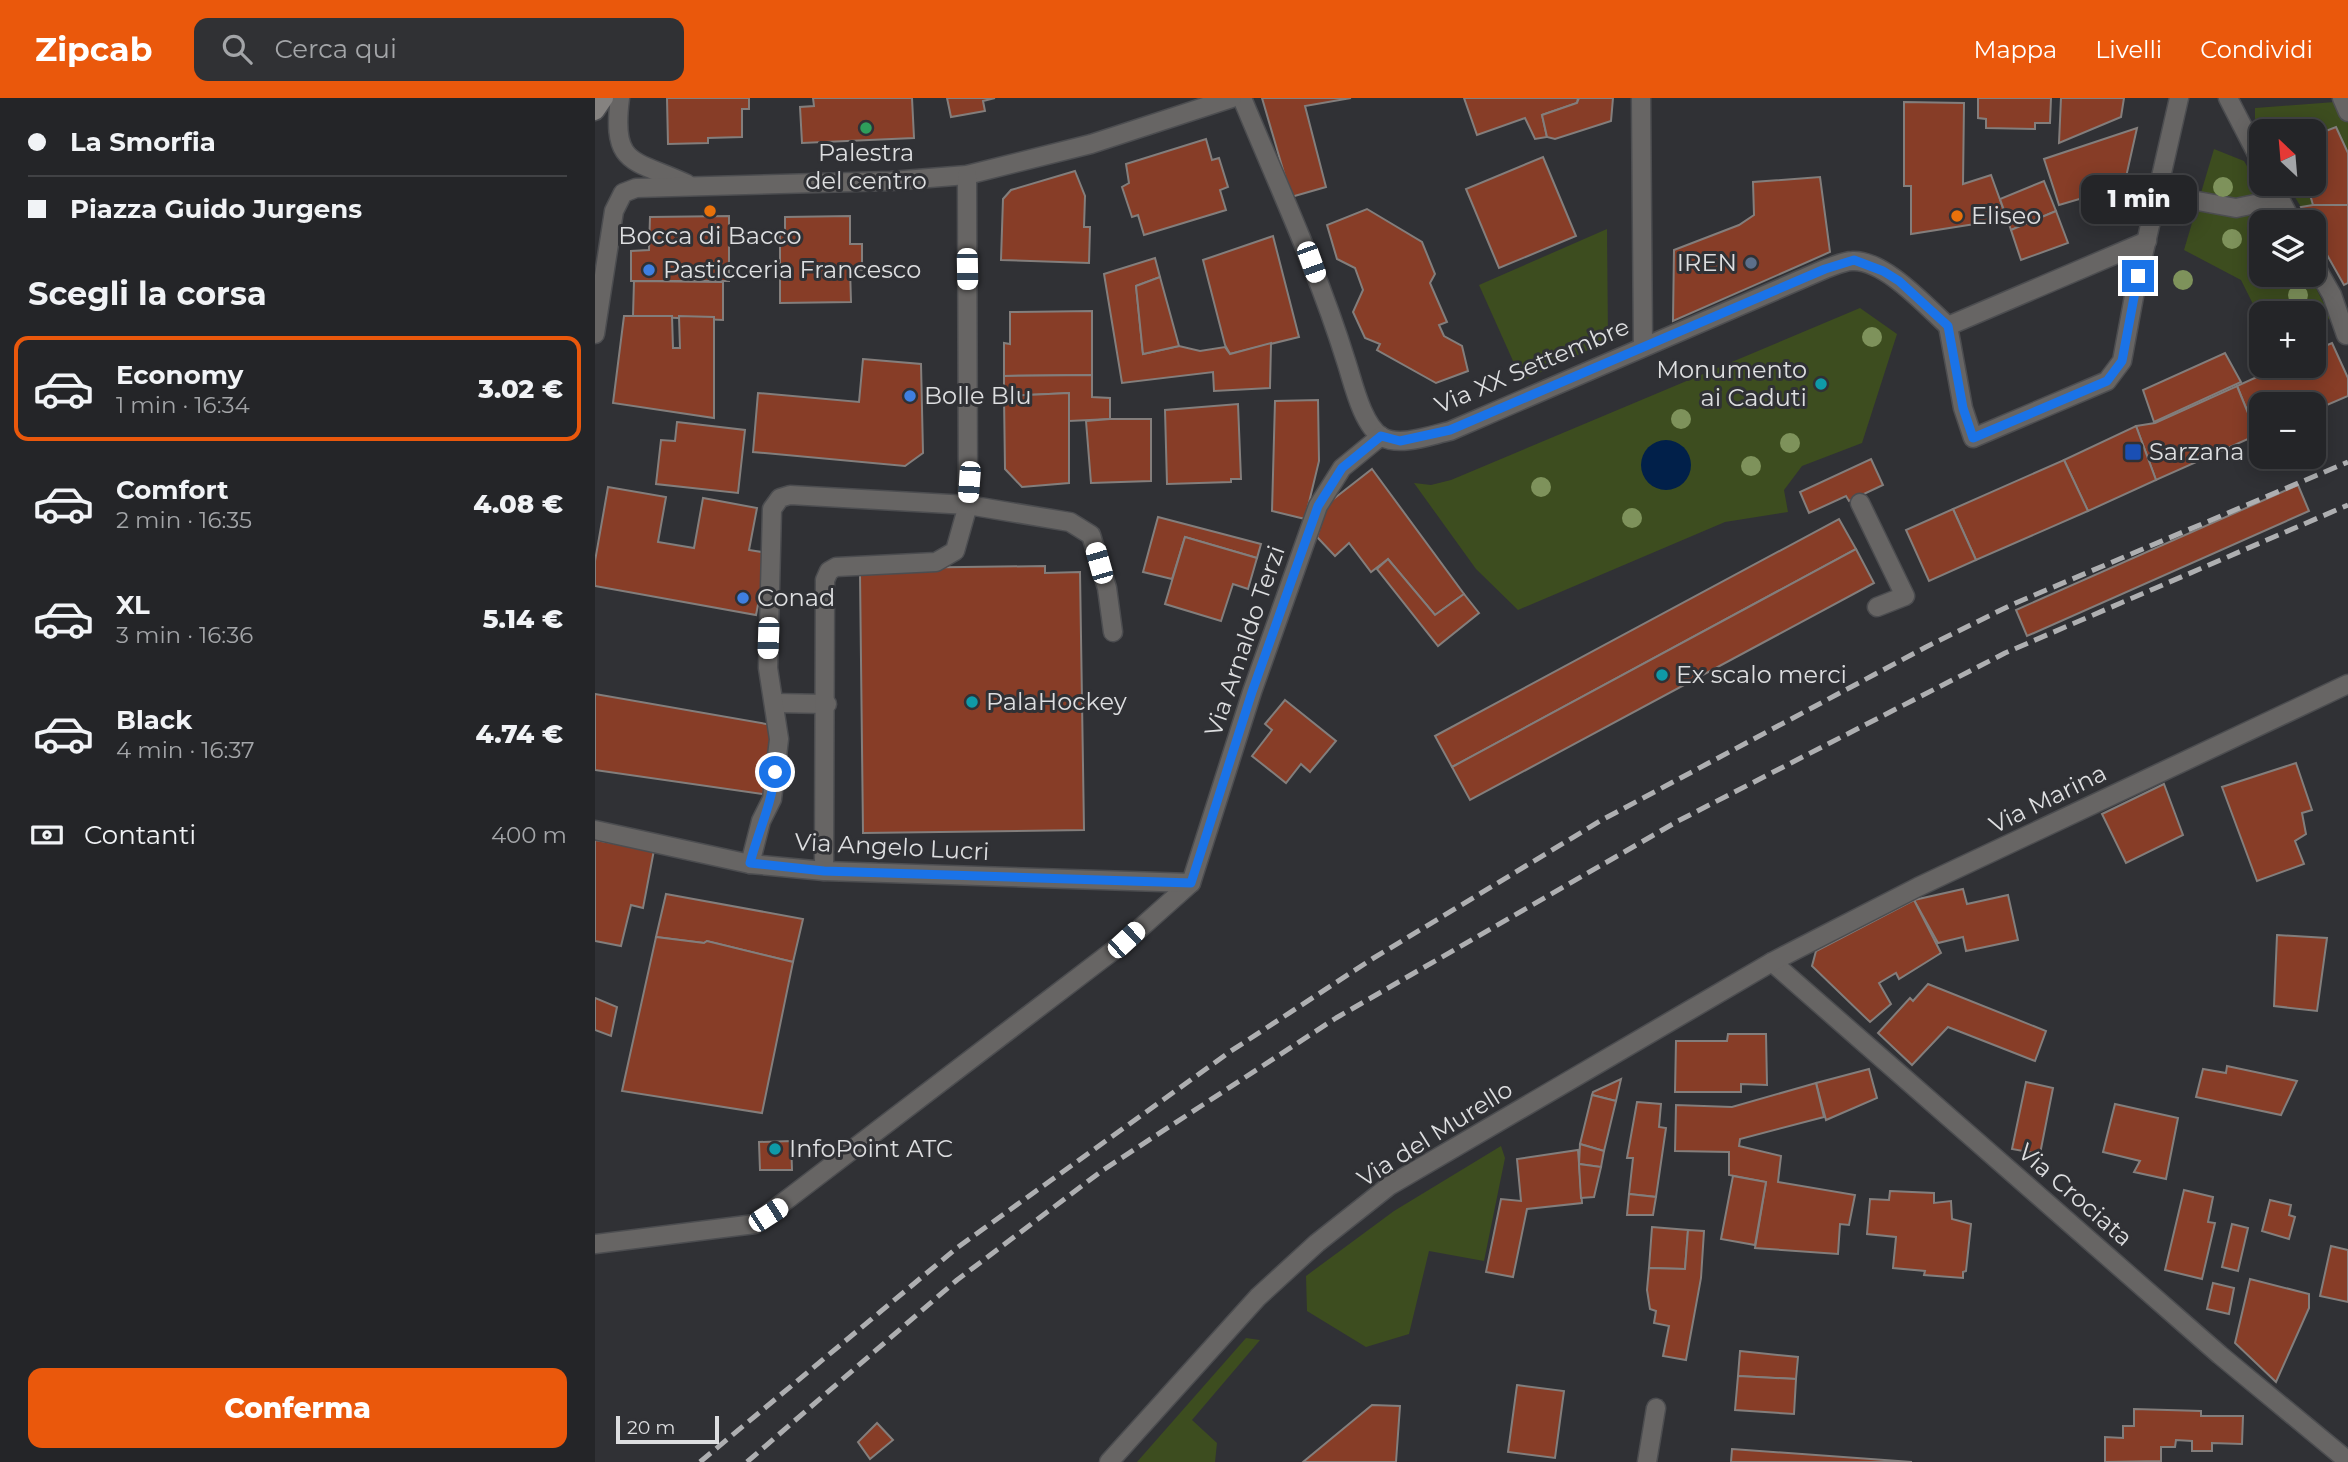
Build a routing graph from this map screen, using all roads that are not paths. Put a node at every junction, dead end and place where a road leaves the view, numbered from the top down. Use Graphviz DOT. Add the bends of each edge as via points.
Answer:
graph roads {
  1 [pos="604,98"];
  2 [pos="620,98"];
  3 [pos="1232,98"];
  4 [pos="1242,98"];
  5 [pos="1641,98"];
  6 [pos="2179,98"];
  7 [pos="2228,98"];
  8 [pos="2342,98"];
  9 [pos="595,111"];
  10 [pos="2348,112"];
  11 [pos="2249,139"];
  12 [pos="967,175"];
  13 [pos="693,187"];
  14 [pos="2264,196"];
  15 [pos="2181,198"];
  16 [pos="2148,235"];
  17 [pos="595,282"];
  18 [pos="2326,285"];
  19 [pos="600,306"];
  20 [pos="1948,326"];
  21 [pos="595,334"];
  22 [pos="2346,335"];
  23 [pos="1643,346"];
  24 [pos="1381,436"];
  25 [pos="1860,503"];
  26 [pos="968,505"];
  27 [pos="1877,607"];
  28 [pos="1113,632"];
  29 [pos="2348,684"];
  30 [pos="774,703"];
  31 [pos="827,704"];
  32 [pos="595,830"];
  33 [pos="750,863"];
  34 [pos="824,871"];
  35 [pos="1191,883"];
  36 [pos="1772,962"];
  37 [pos="595,1244"];
  38 [pos="1656,1408"];
  39 [pos="2348,1461"];
  40 [pos="1109,1462"];
  41 [pos="1647,1462"];
  1 -- 9 [label="main road"];
  2 -- 13 [label="street" via="616,128 621,148 631,161"];
  3 -- 12 [label="street" via="1091,144"];
  4 -- 24 [label="street" via="1335,324 1361,410"];
  5 -- 23 [label="street"];
  6 -- 16 [label="street"];
  7 -- 11 [label="street"];
  8 -- 10 [label="street"];
  12 -- 13 [label="street"];
  12 -- 26 [label="street"];
  13 -- 19 [label="street" via="636,188 623,193 614,211"];
  14 -- 15 [label="street" via="2236,208"];
  16 -- 20 [label="street"];
  16 -- 20 [label="street" via="2122,361 2107,381 1973,438"];
  17 -- 19 [label="street"];
  18 -- 22 [label="street"];
  19 -- 21 [label="street"];
  20 -- 23 [label="street, Via XX Settembre" via="1899,281 1854,260"];
  23 -- 24 [label="street, Via XX Settembre" via="1450,430 1400,441"];
  24 -- 35 [label="street, Via Arnaldo Terzi" via="1342,468 1318,506"];
  25 -- 27 [label="street" via="1905,596"];
  26 -- 28 [label="street" via="1070,522 1091,534 1107,588"];
  26 -- 30 [label="street" via="780,498 772,509 768,668"];
  26 -- 31 [label="street" via="955,551 936,562 829,570 825,580"];
  29 -- 36 [label="street, Via Marina" via="1918,887"];
  30 -- 31 [label="street"];
  30 -- 33 [label="street" via="779,738 772,799"];
  31 -- 34 [label="street"];
  32 -- 33 [label="street, Via Angelo Lucri"];
  33 -- 34 [label="street, Via Angelo Lucri"];
  34 -- 35 [label="street, Via Angelo Lucri"];
  35 -- 37 [label="street" via="1126,940 755,1224"];
  36 -- 39 [label="street, Via Crociata" via="2220,1355"];
  36 -- 40 [label="street, Via del Murello" via="1389,1186 1258,1297"];
  38 -- 41 [label="street"];
}
